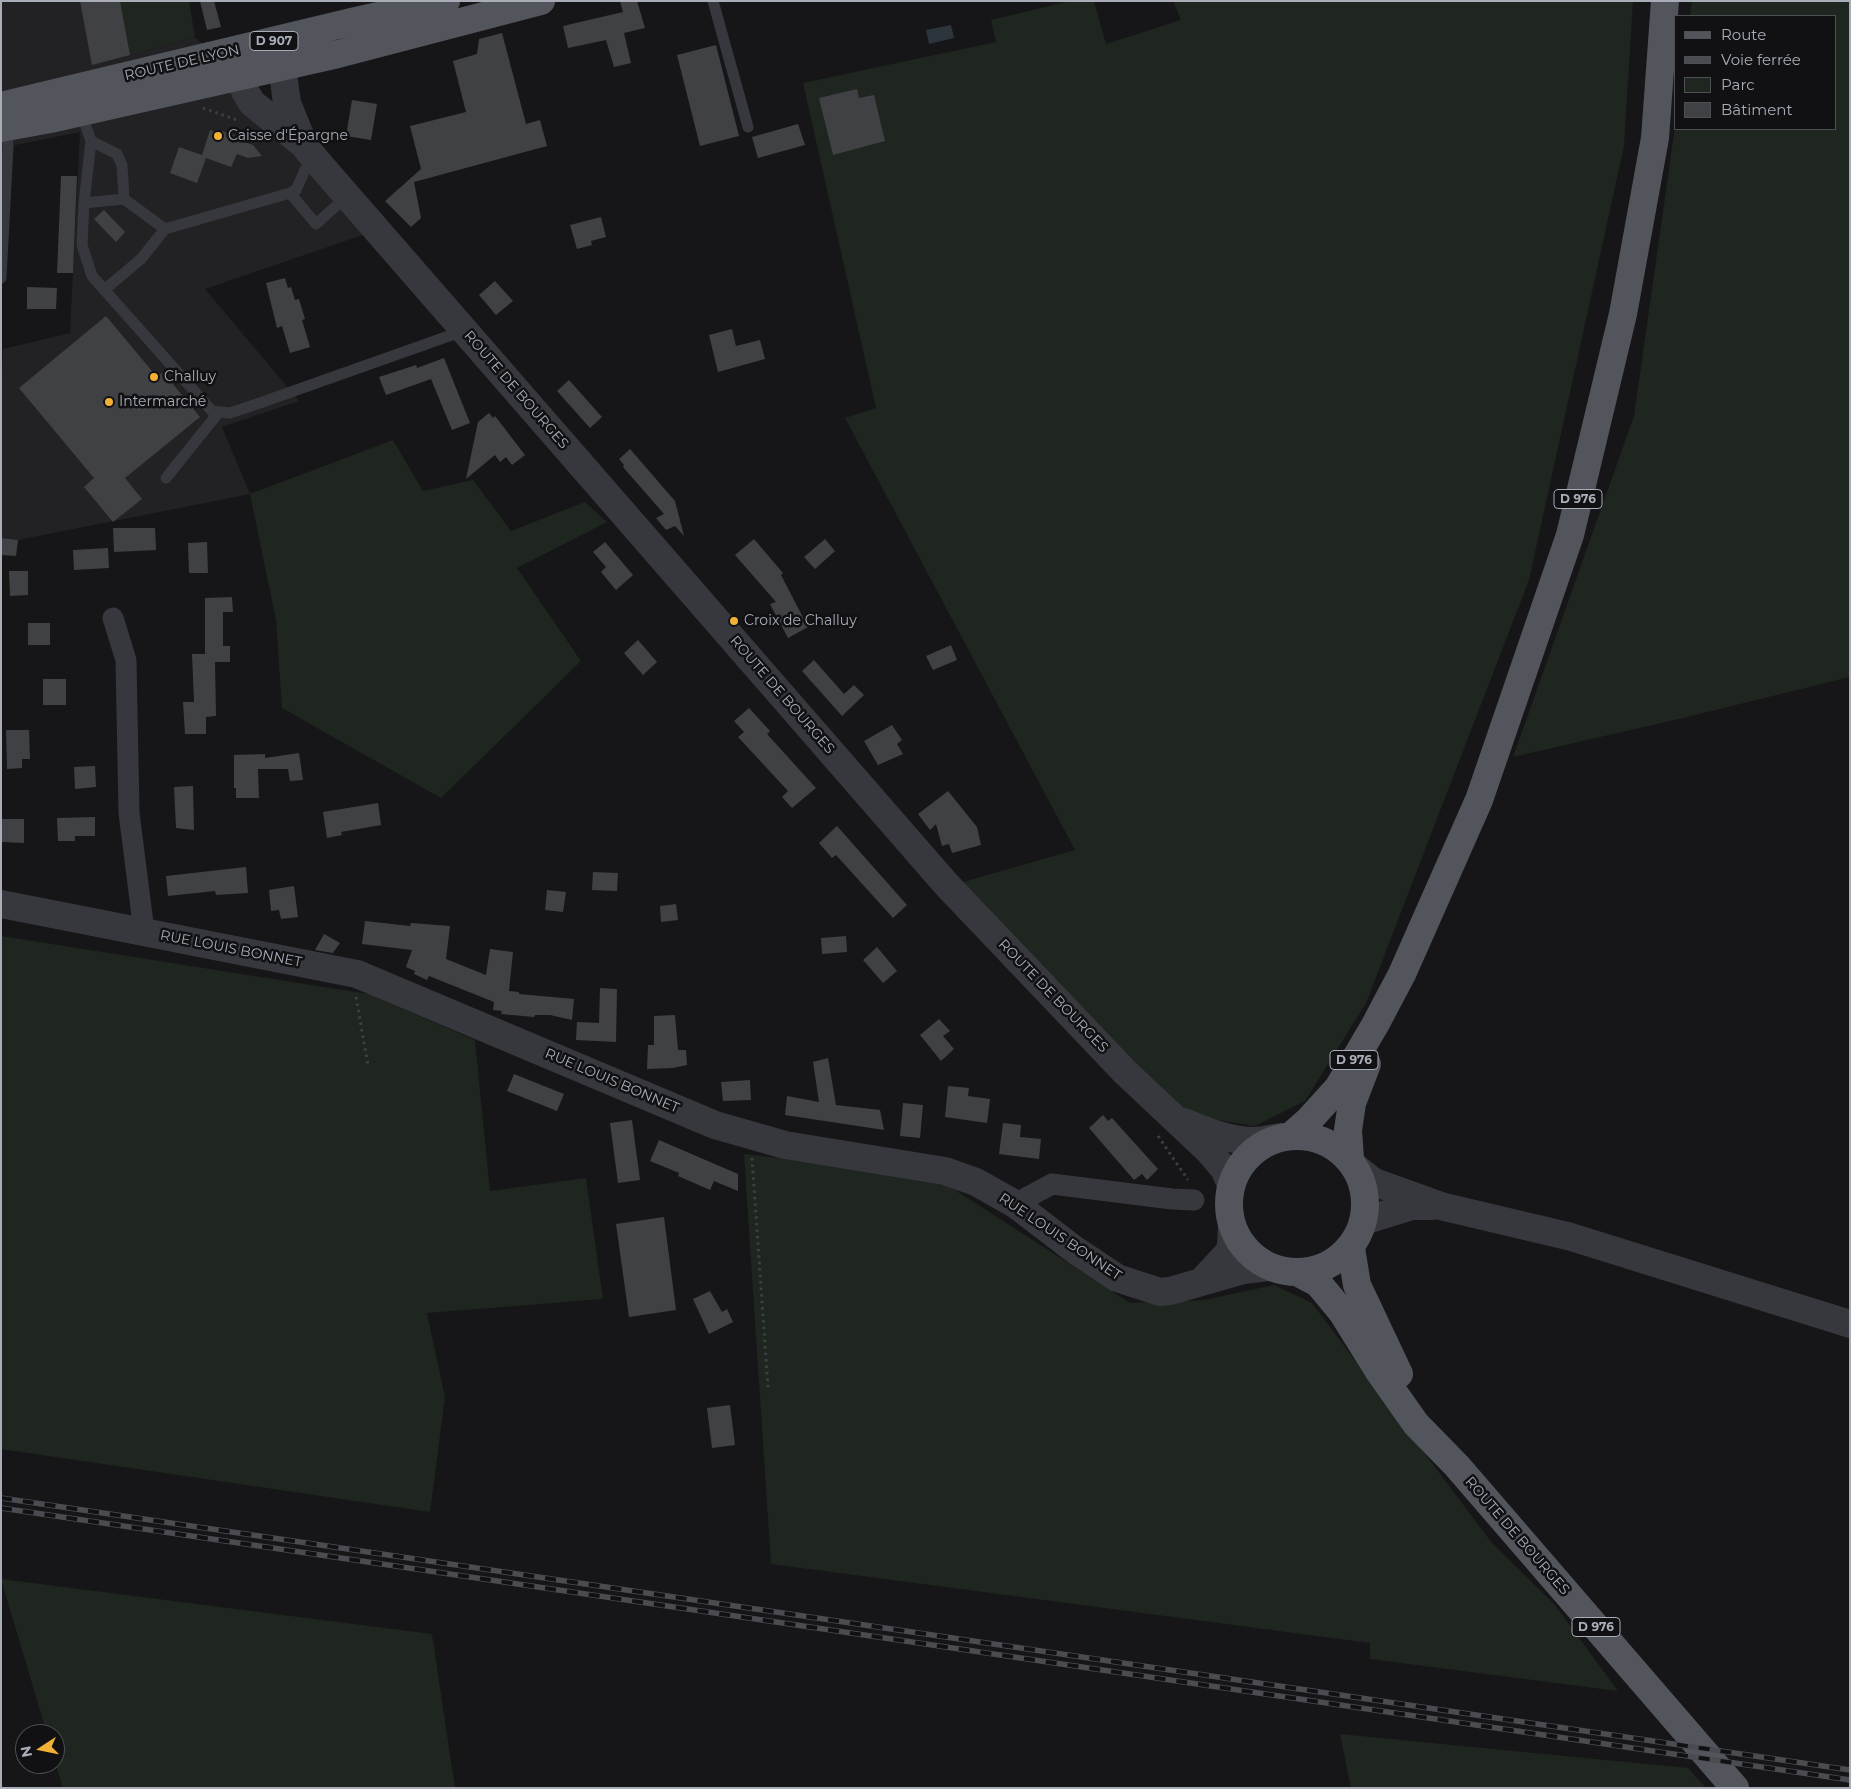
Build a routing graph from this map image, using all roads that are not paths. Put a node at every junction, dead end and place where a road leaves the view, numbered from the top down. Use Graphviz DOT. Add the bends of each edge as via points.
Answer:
graph roads {
  1 [pos="446,1"];
  2 [pos="541,1"];
  3 [pos="714,1"];
  4 [pos="1664,1"];
  5 [pos="407,10"];
  6 [pos="277,62"];
  7 [pos="240,76"];
  8 [pos="102,82"];
  9 [pos="81,112"];
  10 [pos="3,117"];
  11 [pos="748,127"];
  12 [pos="91,140"];
  13 [pos="310,152"];
  14 [pos="290,193"];
  15 [pos="347,196"];
  16 [pos="124,199"];
  17 [pos="84,203"];
  18 [pos="164,229"];
  19 [pos="1,278"];
  20 [pos="104,290"];
  21 [pos="464,330"];
  22 [pos="218,412"];
  23 [pos="166,478"];
  24 [pos="113,618"];
  25 [pos="1,904"];
  26 [pos="144,931"];
  27 [pos="1402,974"];
  28 [pos="1166,1126"];
  29 [pos="1287,1136"];
  30 [pos="1353,1163"];
  31 [pos="1231,1185"];
  32 [pos="1194,1200"];
  33 [pos="1015,1204"];
  34 [pos="1441,1206"];
  35 [pos="1364,1221"];
  36 [pos="1232,1226"];
  37 [pos="1351,1248"];
  38 [pos="1269,1267"];
  39 [pos="1299,1273"];
  40 [pos="1202,1281"];
  41 [pos="1850,1324"];
  42 [pos="1457,1466"];
  43 [pos="1735,1788"];
  1 -- 5 [label="main road, ROUTE DE LYON / D 907"];
  2 -- 6 [label="main road, ROUTE DE LYON / D 907" via="338,54"];
  3 -- 11 [label="lane"];
  4 -- 27 [label="main road, D 976" via="1655,138 1623,314 1570,535 1479,800"];
  5 -- 6 [label="main road, ROUTE DE LYON / D 907" via="360,32"];
  5 -- 8 [label="main road, ROUTE DE LYON / D 907"];
  6 -- 7 [label="main road, ROUTE DE LYON / D 907" via="239,67"];
  6 -- 8 [label="main road, ROUTE DE LYON / D 907" via="223,62"];
  6 -- 13 [label="street, ROUTE DE BOURGES" via="287,103"];
  7 -- 9 [label="main road, ROUTE DE LYON / D 907"];
  7 -- 13 [label="street, ROUTE DE BOURGES" via="244,91 252,102"];
  8 -- 10 [label="main road, ROUTE DE LYON / D 907"];
  9 -- 10 [label="main road, ROUTE DE LYON / D 907"];
  9 -- 12 [label="lane"];
  10 -- 19 [label="lane" via="8,146"];
  12 -- 16 [label="lane" via="116,154 122,165"];
  12 -- 17 [label="lane"];
  13 -- 14 [label="lane" via="296,190"];
  13 -- 15 [label="street, ROUTE DE BOURGES"];
  14 -- 15 [label="lane" via="316,224"];
  14 -- 18 [label="lane"];
  15 -- 21 [label="street, ROUTE DE BOURGES"];
  16 -- 17 [label="lane"];
  16 -- 18 [label="lane"];
  17 -- 20 [label="lane" via="82,245 92,276"];
  18 -- 20 [label="lane" via="141,259"];
  20 -- 22 [label="lane" via="212,411"];
  21 -- 22 [label="lane" via="230,413"];
  21 -- 28 [label="street, ROUTE DE BOURGES" via="946,884 1125,1072"];
  22 -- 23 [label="lane"];
  24 -- 26 [label="street" via="126,660 129,813"];
  25 -- 26 [label="street, RUE LOUIS BONNET"];
  26 -- 33 [label="street, RUE LOUIS BONNET" via="351,973 715,1125 785,1145 945,1171 976,1182"];
  27 -- 29 [label="main road, D 976" via="1338,1088 1308,1120"];
  27 -- 30 [label="main road, D 976" via="1352,1104 1348,1130"];
  28 -- 29 [label="street, ROUTE DE BOURGES" via="1255,1141"];
  28 -- 31 [label="street, ROUTE DE BOURGES" via="1214,1157"];
  29 -- 30 [label="main road" via="1318,1138 1338,1148"];
  29 -- 31 [label="main road" via="1262,1145 1244,1161"];
  30 -- 34 [label="street" via="1374,1182"];
  30 -- 35 [label="main road" via="1364,1188"];
  31 -- 36 [label="main road" via="1228,1201"];
  32 -- 33 [label="street" via="1052,1184"];
  33 -- 40 [label="street, RUE LOUIS BONNET" via="1117,1278 1160,1292"];
  34 -- 35 [label="street" via="1412,1206"];
  34 -- 41 [label="street" via="1568,1236"];
  35 -- 37 [label="main road"];
  36 -- 38 [label="main road" via="1245,1249"];
  36 -- 40 [label="street, RUE LOUIS BONNET" via="1229,1252"];
  37 -- 39 [label="main road" via="1329,1265"];
  37 -- 42 [label="main road, D 976" via="1357,1285 1375,1325 1419,1414"];
  38 -- 39 [label="main road"];
  38 -- 40 [label="street, RUE LOUIS BONNET"];
  39 -- 42 [label="main road, D 976" via="1318,1283 1342,1312 1416,1424"];
  42 -- 43 [label="main road, ROUTE DE BOURGES / D 976"];
}
